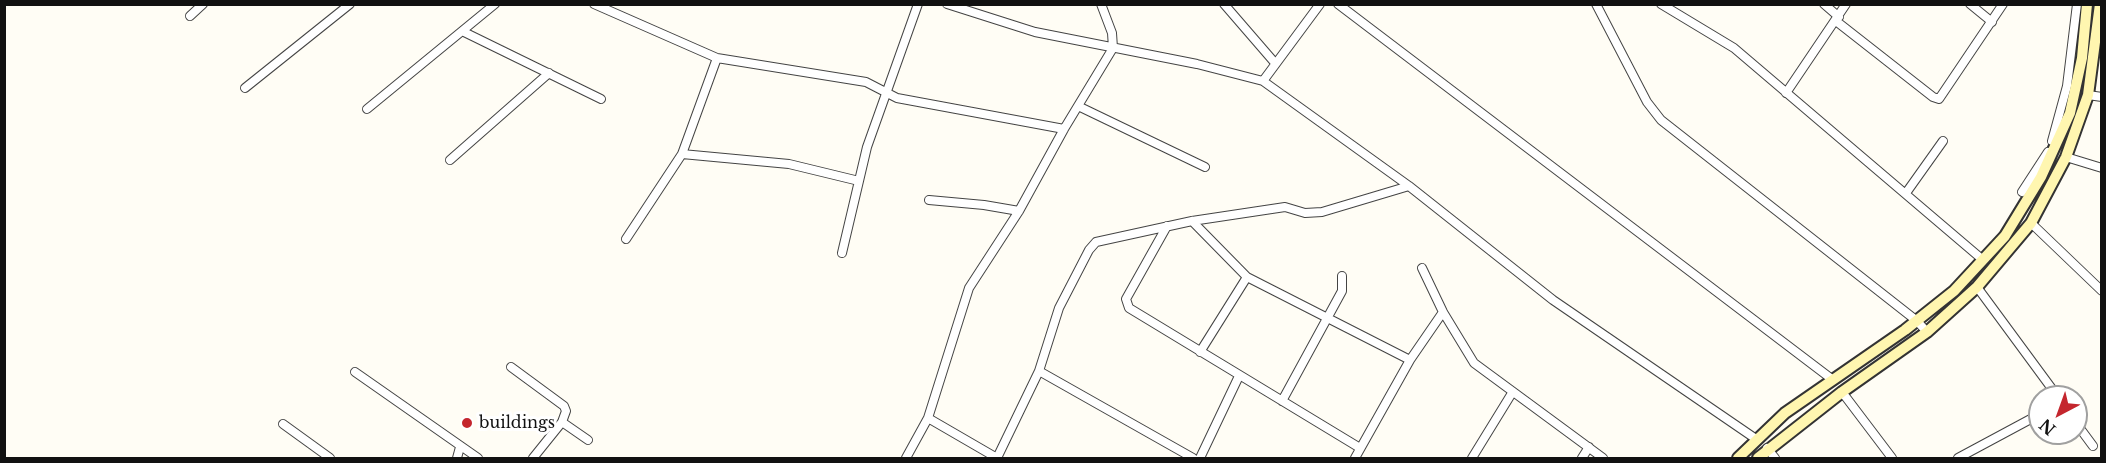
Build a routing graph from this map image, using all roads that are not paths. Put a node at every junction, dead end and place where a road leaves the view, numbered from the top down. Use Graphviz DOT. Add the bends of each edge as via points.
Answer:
graph roads {
  1 [pos="203,4"];
  2 [pos="350,4"];
  3 [pos="495,4"];
  4 [pos="594,4"];
  5 [pos="918,4"];
  6 [pos="947,4"];
  7 [pos="1101,4"];
  8 [pos="1224,4"];
  9 [pos="1320,4"];
  10 [pos="1338,4"];
  11 [pos="1596,4"];
  12 [pos="1660,4"];
  13 [pos="1824,4"];
  14 [pos="1846,4"];
  15 [pos="1970,4"];
  16 [pos="2003,4"];
  17 [pos="2078,4"];
  18 [pos="2087,4"];
  19 [pos="2100,4"];
  20 [pos="190,16"];
  21 [pos="1837,19"];
  22 [pos="1992,21"];
  23 [pos="464,32"];
  24 [pos="1113,48"];
  25 [pos="717,58"];
  26 [pos="1275,63"];
  27 [pos="549,73"];
  28 [pos="1263,81"];
  29 [pos="245,88"];
  30 [pos="885,91"];
  31 [pos="1786,93"];
  32 [pos="2088,94"];
  33 [pos="2102,97"];
  34 [pos="601,99"];
  35 [pos="1078,106"];
  36 [pos="367,109"];
  37 [pos="1064,129"];
  38 [pos="1943,141"];
  39 [pos="682,154"];
  40 [pos="2066,157"];
  41 [pos="450,160"];
  42 [pos="1205,167"];
  43 [pos="2102,168"];
  44 [pos="859,181"];
  45 [pos="1408,186"];
  46 [pos="2022,192"];
  47 [pos="1906,193"];
  48 [pos="929,200"];
  49 [pos="1019,211"];
  50 [pos="1192,221"];
  51 [pos="2031,223"];
  52 [pos="1167,226"];
  53 [pos="626,239"];
  54 [pos="842,253"];
  55 [pos="1983,260"];
  56 [pos="1422,267"];
  57 [pos="1342,276"];
  58 [pos="1247,277"];
  59 [pos="1977,287"];
  60 [pos="2102,291"];
  61 [pos="1443,312"];
  62 [pos="1327,318"];
  63 [pos="1917,321"];
  64 [pos="1927,332"];
  65 [pos="1200,352"];
  66 [pos="1410,360"];
  67 [pos="511,367"];
  68 [pos="1039,371"];
  69 [pos="355,372"];
  70 [pos="1239,376"];
  71 [pos="1833,380"];
  72 [pos="2049,385"];
  73 [pos="1842,392"];
  74 [pos="1512,393"];
  75 [pos="1282,401"];
  76 [pos="928,418"];
  77 [pos="2028,421"];
  78 [pos="562,422"];
  79 [pos="283,424"];
  80 [pos="1756,439"];
  81 [pos="2088,439"];
  82 [pos="588,440"];
  83 [pos="2093,446"];
  84 [pos="460,447"];
  85 [pos="1589,447"];
  86 [pos="1360,448"];
  87 [pos="1767,448"];
  88 [pos="472,458"];
  89 [pos="330,459"];
  90 [pos="457,459"];
  91 [pos="533,459"];
  92 [pos="906,459"];
  93 [pos="997,459"];
  94 [pos="1193,459"];
  95 [pos="1200,459"];
  96 [pos="1355,459"];
  97 [pos="1472,459"];
  98 [pos="1582,459"];
  99 [pos="1603,459"];
  100 [pos="1738,459"];
  101 [pos="1758,459"];
  102 [pos="1774,459"];
  103 [pos="1892,459"];
  104 [pos="1958,459"];
  1 -- 20 [label="street"];
  2 -- 29 [label="street"];
  3 -- 23 [label="street"];
  4 -- 25 [label="street"];
  5 -- 30 [label="street"];
  6 -- 24 [label="street" via="1035,32"];
  7 -- 24 [label="street"];
  8 -- 26 [label="street"];
  9 -- 26 [label="street"];
  10 -- 71 [label="street"];
  11 -- 63 [label="street" via="1647,102 1661,120"];
  12 -- 31 [label="street" via="1725,41"];
  13 -- 21 [label="street"];
  14 -- 21 [label="street"];
  15 -- 22 [label="street"];
  16 -- 22 [label="street"];
  17 -- 46 [label="street" via="2067,86 2054,138"];
  18 -- 55 [label="street" via="2082,58 2070,113 2030,198 2005,236"];
  19 -- 32 [label="street"];
  21 -- 22 [label="street" via="1940,99"];
  21 -- 31 [label="street"];
  23 -- 27 [label="street"];
  23 -- 36 [label="street"];
  24 -- 28 [label="street"];
  24 -- 35 [label="street"];
  25 -- 30 [label="street" via="866,82"];
  25 -- 39 [label="street"];
  26 -- 28 [label="street"];
  27 -- 34 [label="street"];
  27 -- 41 [label="street"];
  28 -- 45 [label="street"];
  30 -- 37 [label="street" via="897,98"];
  30 -- 44 [label="street"];
  31 -- 47 [label="street"];
  32 -- 33 [label="street"];
  32 -- 40 [label="street"];
  35 -- 37 [label="street"];
  35 -- 42 [label="street"];
  37 -- 49 [label="street"];
  38 -- 47 [label="street"];
  39 -- 44 [label="street" via="789,164"];
  39 -- 53 [label="street"];
  40 -- 43 [label="street"];
  40 -- 51 [label="street"];
  44 -- 54 [label="street"];
  45 -- 50 [label="street" via="1322,212 1305,213 1285,207"];
  45 -- 80 [label="street" via="1553,300"];
  47 -- 55 [label="street"];
  48 -- 49 [label="street"];
  49 -- 76 [label="street" via="969,288"];
  50 -- 52 [label="street"];
  50 -- 58 [label="street"];
  51 -- 59 [label="street"];
  51 -- 60 [label="street"];
  52 -- 65 [label="street" via="1125,303"];
  52 -- 68 [label="street" via="1101,239 1093,245 1059,308"];
  55 -- 63 [label="street" via="1954,291"];
  56 -- 61 [label="street"];
  57 -- 62 [label="street" via="1342,291"];
  58 -- 62 [label="street"];
  58 -- 65 [label="street"];
  59 -- 64 [label="street"];
  59 -- 72 [label="street"];
  61 -- 66 [label="street"];
  61 -- 74 [label="street" via="1474,363"];
  62 -- 66 [label="street"];
  62 -- 75 [label="street"];
  63 -- 64 [label="street"];
  63 -- 71 [label="street"];
  64 -- 73 [label="street"];
  65 -- 70 [label="street"];
  66 -- 86 [label="street"];
  67 -- 78 [label="street" via="564,406 566,415"];
  68 -- 93 [label="street"];
  68 -- 94 [label="street"];
  69 -- 84 [label="street"];
  70 -- 75 [label="street"];
  70 -- 95 [label="street"];
  71 -- 80 [label="street"];
  73 -- 87 [label="street"];
  73 -- 103 [label="street"];
  74 -- 85 [label="street"];
  74 -- 97 [label="street"];
  75 -- 86 [label="street"];
  76 -- 92 [label="street"];
  76 -- 93 [label="street"];
  77 -- 104 [label="street"];
  78 -- 82 [label="street"];
  78 -- 91 [label="street"];
  79 -- 89 [label="street"];
  80 -- 100 [label="street"];
  81 -- 83 [label="street"];
  84 -- 88 [label="street"];
  84 -- 90 [label="street"];
  85 -- 98 [label="street"];
  85 -- 99 [label="street"];
  86 -- 96 [label="street"];
  87 -- 101 [label="street"];
  87 -- 102 [label="street"];
}
